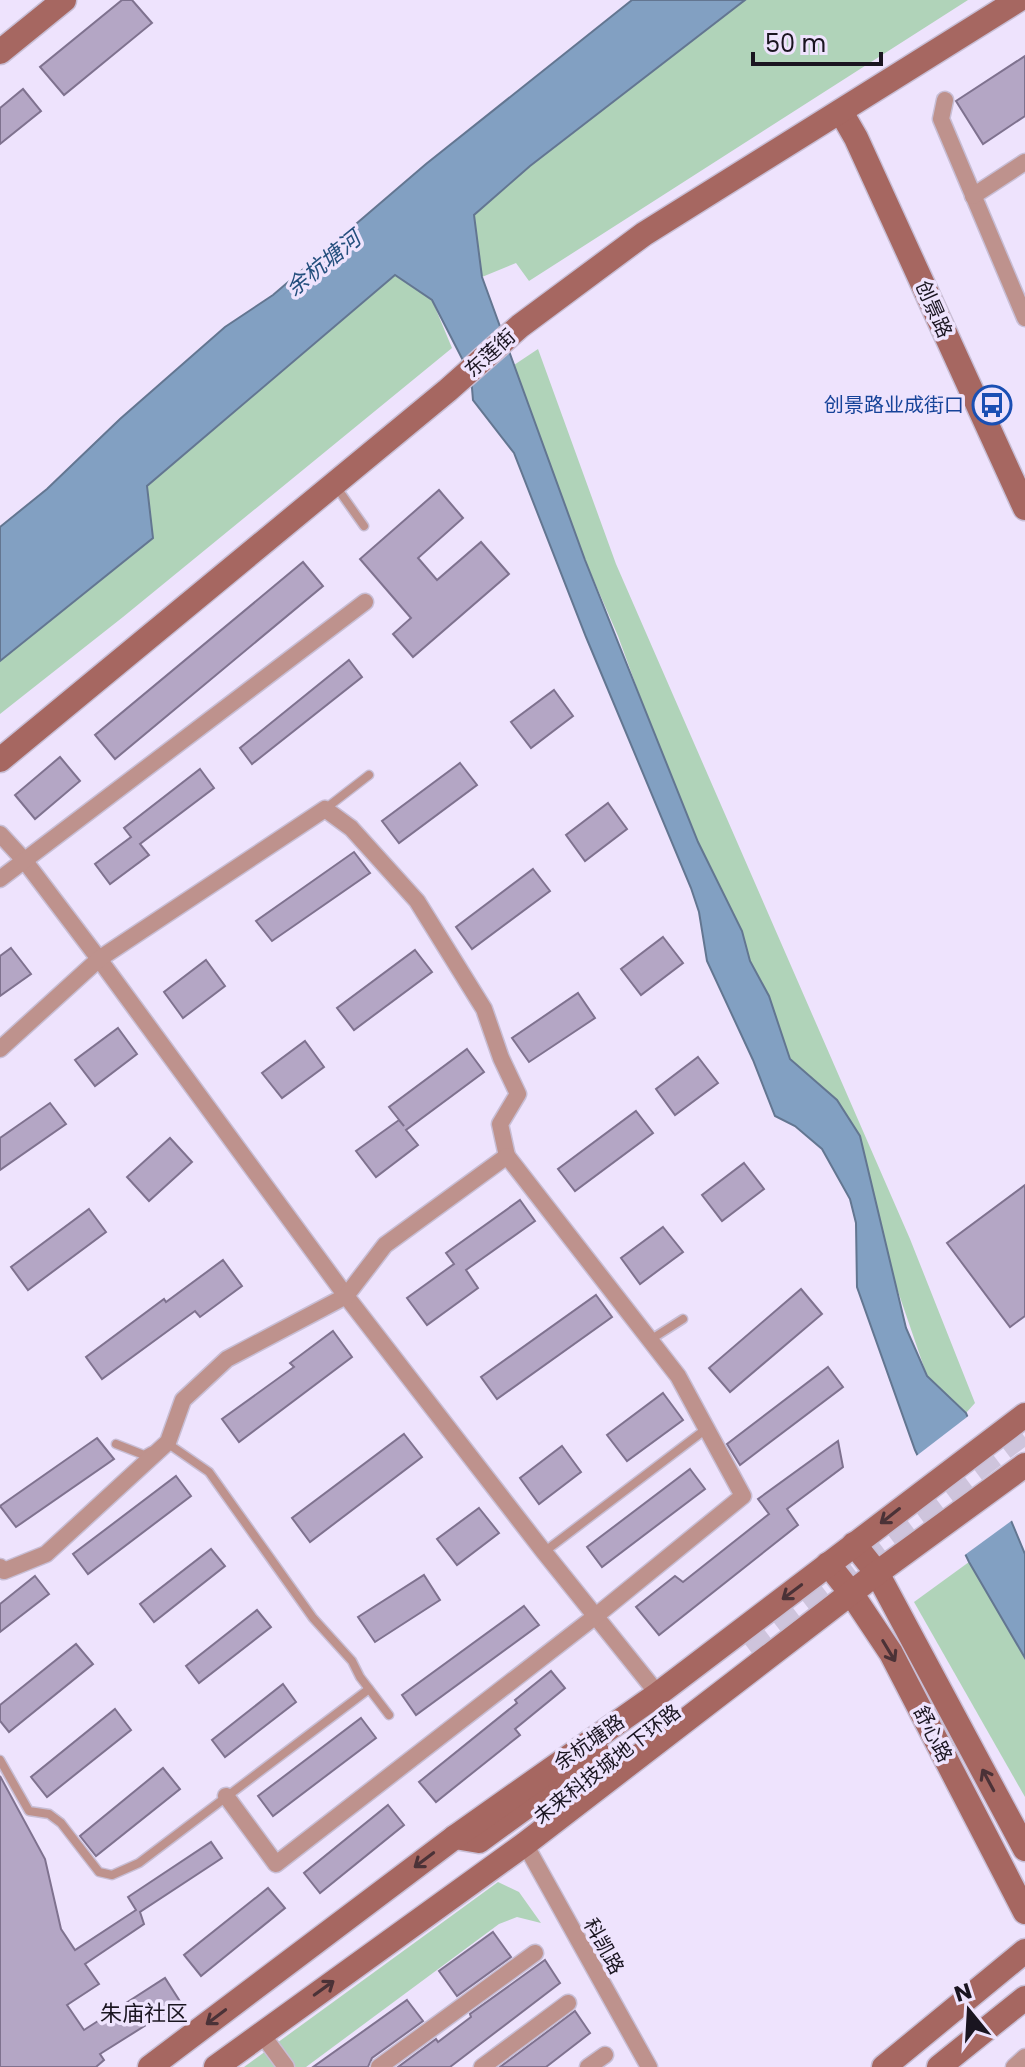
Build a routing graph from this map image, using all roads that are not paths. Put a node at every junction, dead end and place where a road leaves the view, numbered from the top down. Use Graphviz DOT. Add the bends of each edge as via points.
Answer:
graph roads {
  1 [pos="64,0"];
  2 [pos="1018,0"];
  3 [pos="1,49"];
  4 [pos="945,100"];
  5 [pos="841,112"];
  6 [pos="1025,162"];
  7 [pos="973,196"];
  8 [pos="1025,318"];
  9 [pos="335,485"];
  10 [pos="1025,508"];
  11 [pos="364,526"];
  12 [pos="365,602"];
  13 [pos="0,760"];
  14 [pos="369,775"];
  15 [pos="325,809"];
  16 [pos="0,834"];
  17 [pos="24,860"];
  18 [pos="0,879"];
  19 [pos="99,959"];
  20 [pos="0,1049"];
  21 [pos="507,1156"];
  22 [pos="346,1296"];
  23 [pos="683,1319"];
  24 [pos="650,1341"];
  25 [pos="1025,1415"];
  26 [pos="707,1429"];
  27 [pos="168,1442"];
  28 [pos="116,1444"];
  29 [pos="1025,1465"];
  30 [pos="854,1544"];
  31 [pos="544,1552"];
  32 [pos="828,1564"];
  33 [pos="1,1571"];
  34 [pos="877,1573"];
  35 [pos="851,1593"];
  36 [pos="597,1615"];
  37 [pos="369,1689"];
  38 [pos="658,1694"];
  39 [pos="389,1715"];
  40 [pos="0,1760"];
  41 [pos="226,1796"];
  42 [pos="455,1837"];
  43 [pos="525,1844"];
  44 [pos="1025,1849"];
  45 [pos="470,1884"];
  46 [pos="1025,1912"];
  47 [pos="1025,1951"];
  48 [pos="535,1953"];
  49 [pos="1025,1998"];
  50 [pos="568,2003"];
  51 [pos="261,2033"];
  52 [pos="605,2055"];
  53 [pos="1025,2057"];
  54 [pos="150,2067"];
  55 [pos="216,2067"];
  56 [pos="286,2067"];
  57 [pos="379,2067"];
  58 [pos="482,2067"];
  59 [pos="588,2067"];
  60 [pos="649,2067"];
  61 [pos="884,2067"];
  62 [pos="939,2067"];
  63 [pos="1014,2067"];
  1 -- 3 [label="street"];
  2 -- 5 [label="street, 东莲街"];
  4 -- 7 [label="street" via="941,119"];
  5 -- 9 [label="street, 东莲街" via="644,234 520,326"];
  5 -- 10 [label="street, 创景路"];
  6 -- 7 [label="street"];
  7 -- 8 [label="street"];
  9 -- 11 [label="lane"];
  9 -- 13 [label="street, 东莲街"];
  12 -- 17 [label="street"];
  14 -- 15 [label="lane"];
  15 -- 19 [label="street"];
  15 -- 21 [label="street" via="351,828 417,901 484,1009 518,1094 500,1124"];
  16 -- 17 [label="street"];
  17 -- 18 [label="street"];
  17 -- 19 [label="street"];
  19 -- 20 [label="street"];
  19 -- 22 [label="street"];
  21 -- 22 [label="street" via="385,1245"];
  21 -- 24 [label="street"];
  22 -- 27 [label="street" via="227,1359 183,1400"];
  22 -- 31 [label="street"];
  23 -- 24 [label="lane"];
  24 -- 26 [label="street" via="678,1376"];
  25 -- 30 [label="street, 余杭塘路, one-way"];
  26 -- 31 [label="lane"];
  26 -- 36 [label="street" via="743,1496"];
  27 -- 28 [label="lane" via="144,1455"];
  27 -- 33 [label="street" via="46,1554"];
  27 -- 37 [label="lane" via="209,1472"];
  29 -- 34 [label="street, 余杭塘路"];
  30 -- 32 [label="street, 余杭塘路"];
  30 -- 34 [label="street, 舒心路"];
  31 -- 36 [label="street"];
  32 -- 35 [label="street, 舒心路"];
  32 -- 38 [label="street, 余杭塘路, one-way"];
  34 -- 35 [label="street, 余杭塘路"];
  44 -- 34 [label="street, 舒心路, one-way"];
  35 -- 43 [label="street, 余杭塘路"];
  35 -- 46 [label="street, 舒心路, one-way" via="891,1653"];
  36 -- 38 [label="street"];
  36 -- 41 [label="street" via="276,1864"];
  37 -- 39 [label="lane"];
  37 -- 41 [label="lane"];
  38 -- 42 [label="street, 余杭塘路"];
  40 -- 41 [label="lane" via="29,1811 49,1814 61,1823 99,1872 112,1875 139,1863"];
  42 -- 45 [label="street, 未来科技城地下环路" via="479,1841 748,1648 490,1856"];
  42 -- 54 [label="street, 余杭塘路, one-way"];
  43 -- 45 [label="street, 余杭塘路"];
  43 -- 60 [label="street, 科凯路"];
  51 -- 45 [label="street, 余杭塘路, one-way"];
  47 -- 61 [label="street"];
  48 -- 57 [label="street"];
  49 -- 62 [label="street"];
  50 -- 58 [label="street"];
  51 -- 55 [label="street, 余杭塘路"];
  51 -- 56 [label="street"];
  52 -- 59 [label="street"];
  53 -- 63 [label="street"];
}
